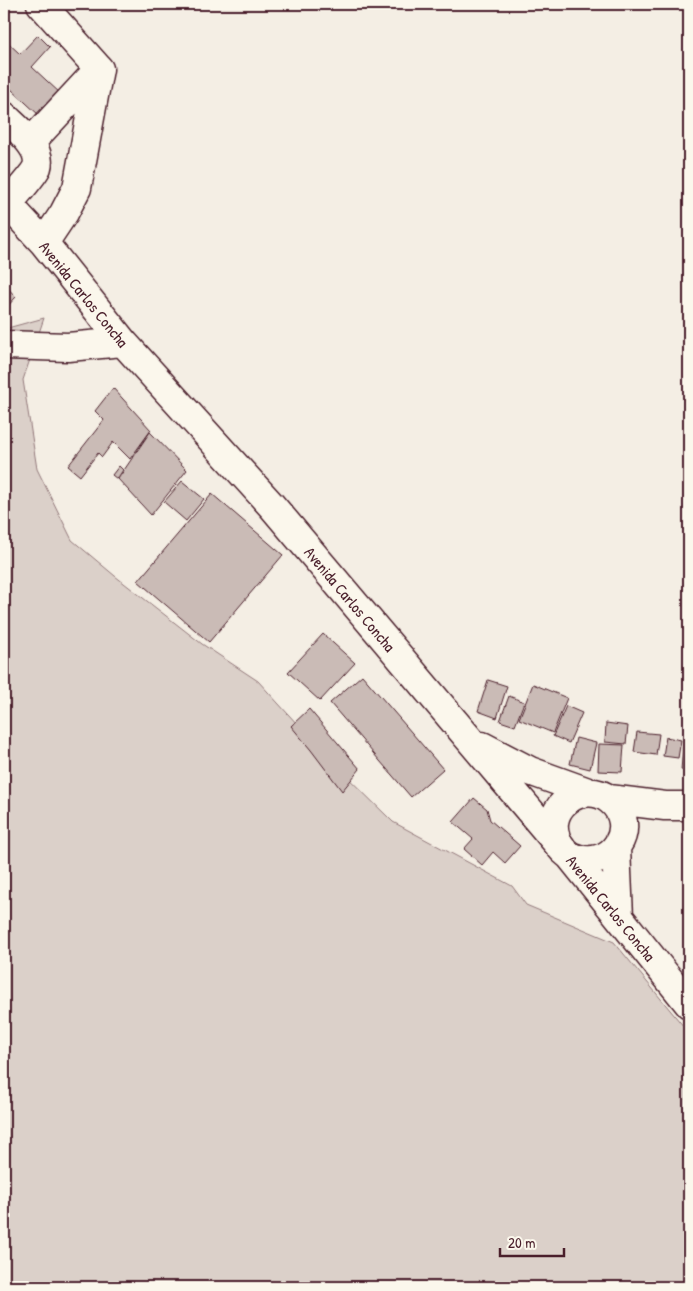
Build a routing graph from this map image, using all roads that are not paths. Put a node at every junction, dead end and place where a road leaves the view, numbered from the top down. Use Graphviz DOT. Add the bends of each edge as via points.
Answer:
graph roads {
  1 [pos="41,4"];
  2 [pos="99,68"];
  3 [pos="4,116"];
  4 [pos="31,142"];
  5 [pos="6,202"];
  6 [pos="44,243"];
  7 [pos="123,342"];
  8 [pos="4,346"];
  9 [pos="468,738"];
  10 [pos="598,796"];
  11 [pos="677,806"];
  12 [pos="618,844"];
  13 [pos="566,853"];
  14 [pos="619,917"];
  15 [pos="689,1004"];
  1 -- 2 [label="street"];
  2 -- 4 [label="street"];
  2 -- 6 [label="street" via="77,188"];
  3 -- 4 [label="street"];
  4 -- 5 [label="street" via="37,167"];
  5 -- 6 [label="street, Avenida Carlos Concha"];
  6 -- 7 [label="street, Avenida Carlos Concha"];
  7 -- 8 [label="street" via="68,347"];
  7 -- 9 [label="street, Avenida Carlos Concha" via="272,506"];
  9 -- 10 [label="street" via="530,771"];
  9 -- 13 [label="street, Avenida Carlos Concha"];
  10 -- 11 [label="street"];
  10 -- 12 [label="street" via="616,805 623,822"];
  10 -- 13 [label="street" via="575,795 564,802 557,813 554,825 556,838"];
  11 -- 12 [label="street"];
  12 -- 13 [label="street" via="609,855 590,862"];
  12 -- 14 [label="street"];
  13 -- 14 [label="street, Avenida Carlos Concha"];
  14 -- 15 [label="street, Avenida Carlos Concha"];
}
